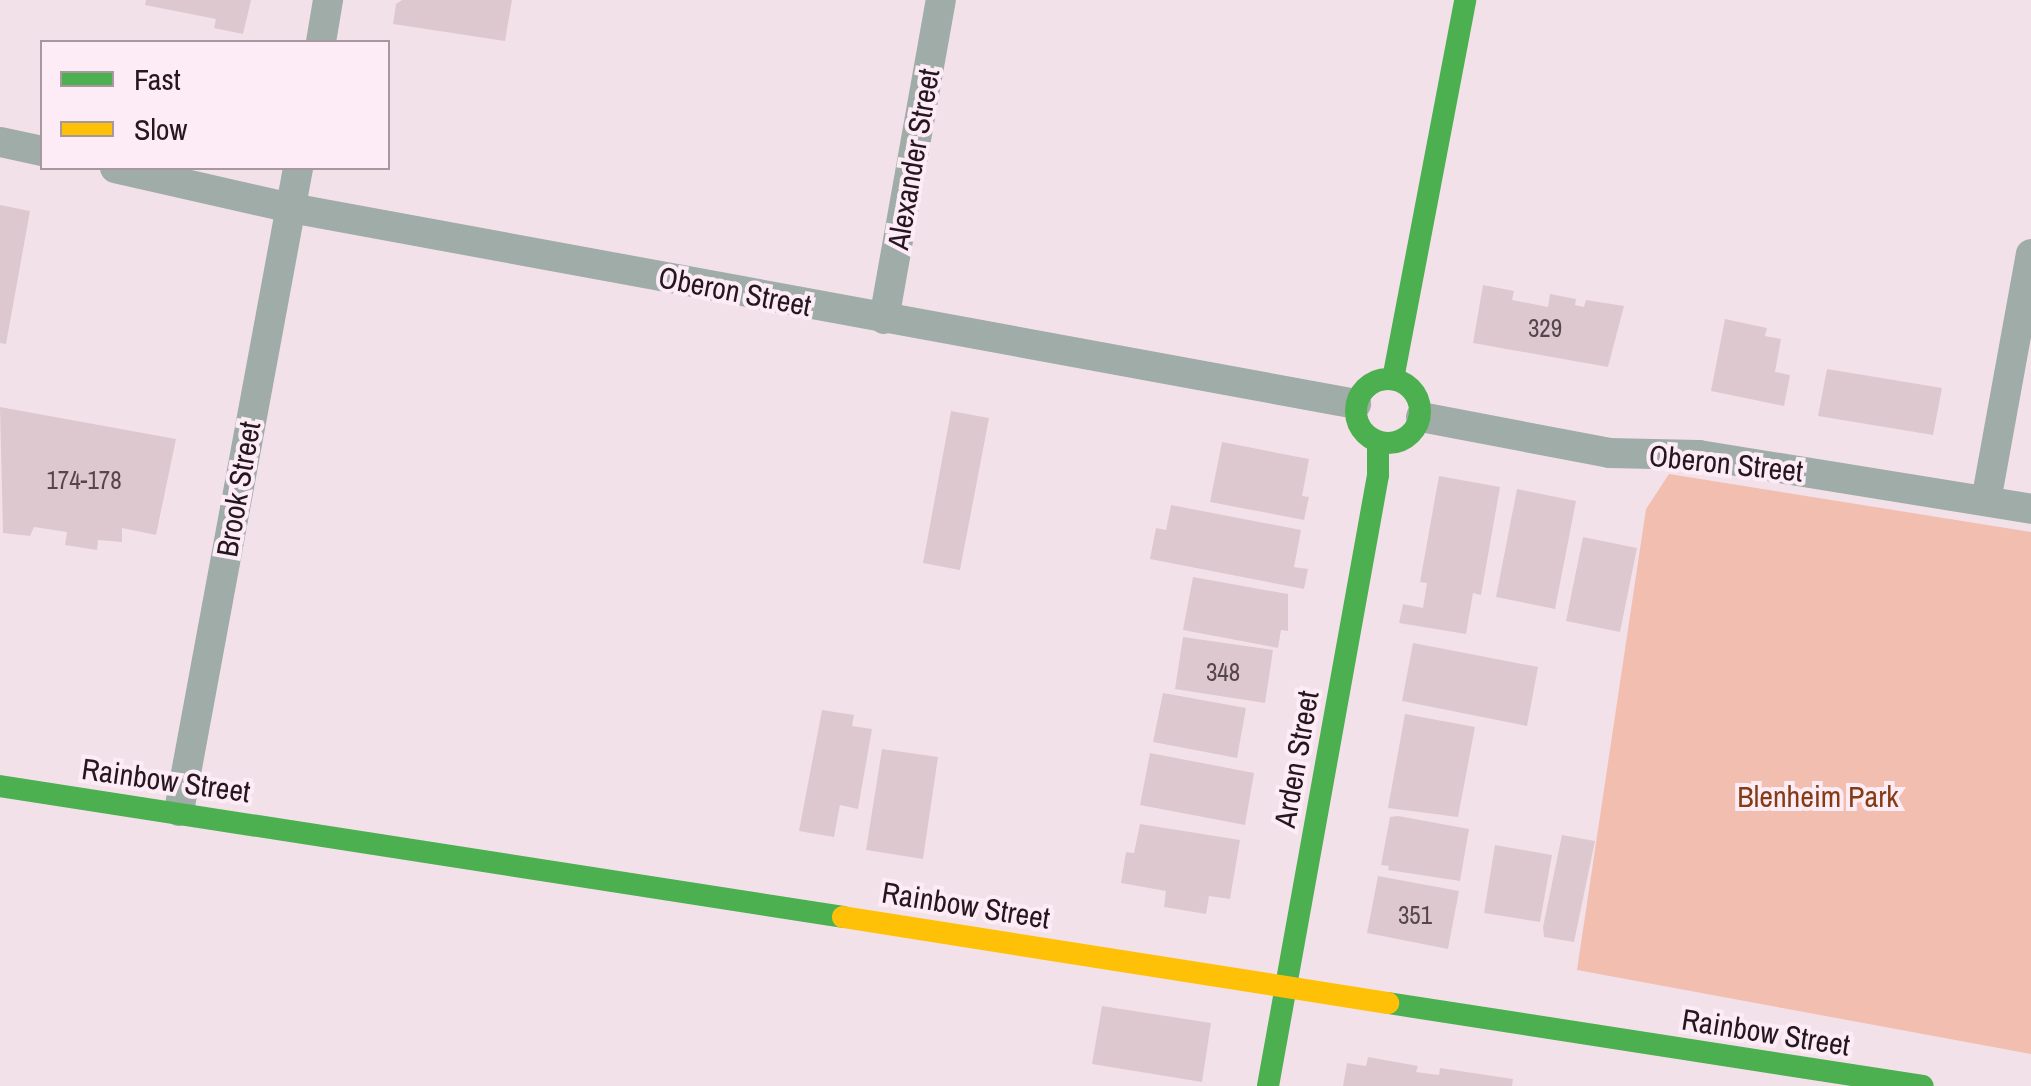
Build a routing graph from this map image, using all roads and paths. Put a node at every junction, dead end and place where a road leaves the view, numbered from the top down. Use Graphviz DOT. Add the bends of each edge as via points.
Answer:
graph roads {
  1 [pos="328,0"];
  2 [pos="942,0"];
  3 [pos="1465,0"];
  4 [pos="321,40"];
  5 [pos="0,142"];
  6 [pos="40,151"];
  7 [pos="124,170"];
  8 [pos="298,170"];
  9 [pos="291,208"];
  10 [pos="2031,254"];
  11 [pos="884,319"];
  12 [pos="1393,379"];
  13 [pos="1356,404"];
  14 [pos="1420,417"];
  15 [pos="1378,443"];
  16 [pos="1986,501"];
  17 [pos="2031,508"];
  18 [pos="0,786"];
  19 [pos="179,812"];
  20 [pos="1287,986"];
  21 [pos="1268,1086"];
  22 [pos="1923,1086"];
  1 -- 4 [label="street"];
  2 -- 11 [label="street, Alexander Street"];
  3 -- 12 [label="street"];
  5 -- 6 [label="street"];
  7 -- 9 [label="street, Oberon Street"];
  8 -- 9 [label="street, Brook Street"];
  9 -- 11 [label="street, Oberon Street"];
  9 -- 19 [label="street, Brook Street"];
  10 -- 16 [label="street"];
  11 -- 13 [label="street, Oberon Street"];
  12 -- 13 [label="street" via="1372,383"];
  12 -- 14 [label="street" via="1414,391"];
  13 -- 15 [label="street" via="1359,426"];
  14 -- 15 [label="street" via="1402,441"];
  14 -- 16 [label="street, Oberon Street" via="1609,453 1699,455"];
  15 -- 20 [label="street, Arden Street" via="1378,475"];
  16 -- 17 [label="street, Oberon Street"];
  18 -- 19 [label="street, Rainbow Street"];
  19 -- 20 [label="street, Rainbow Street"];
  20 -- 21 [label="street, Arden Street"];
  20 -- 22 [label="street, Rainbow Street"];
}
